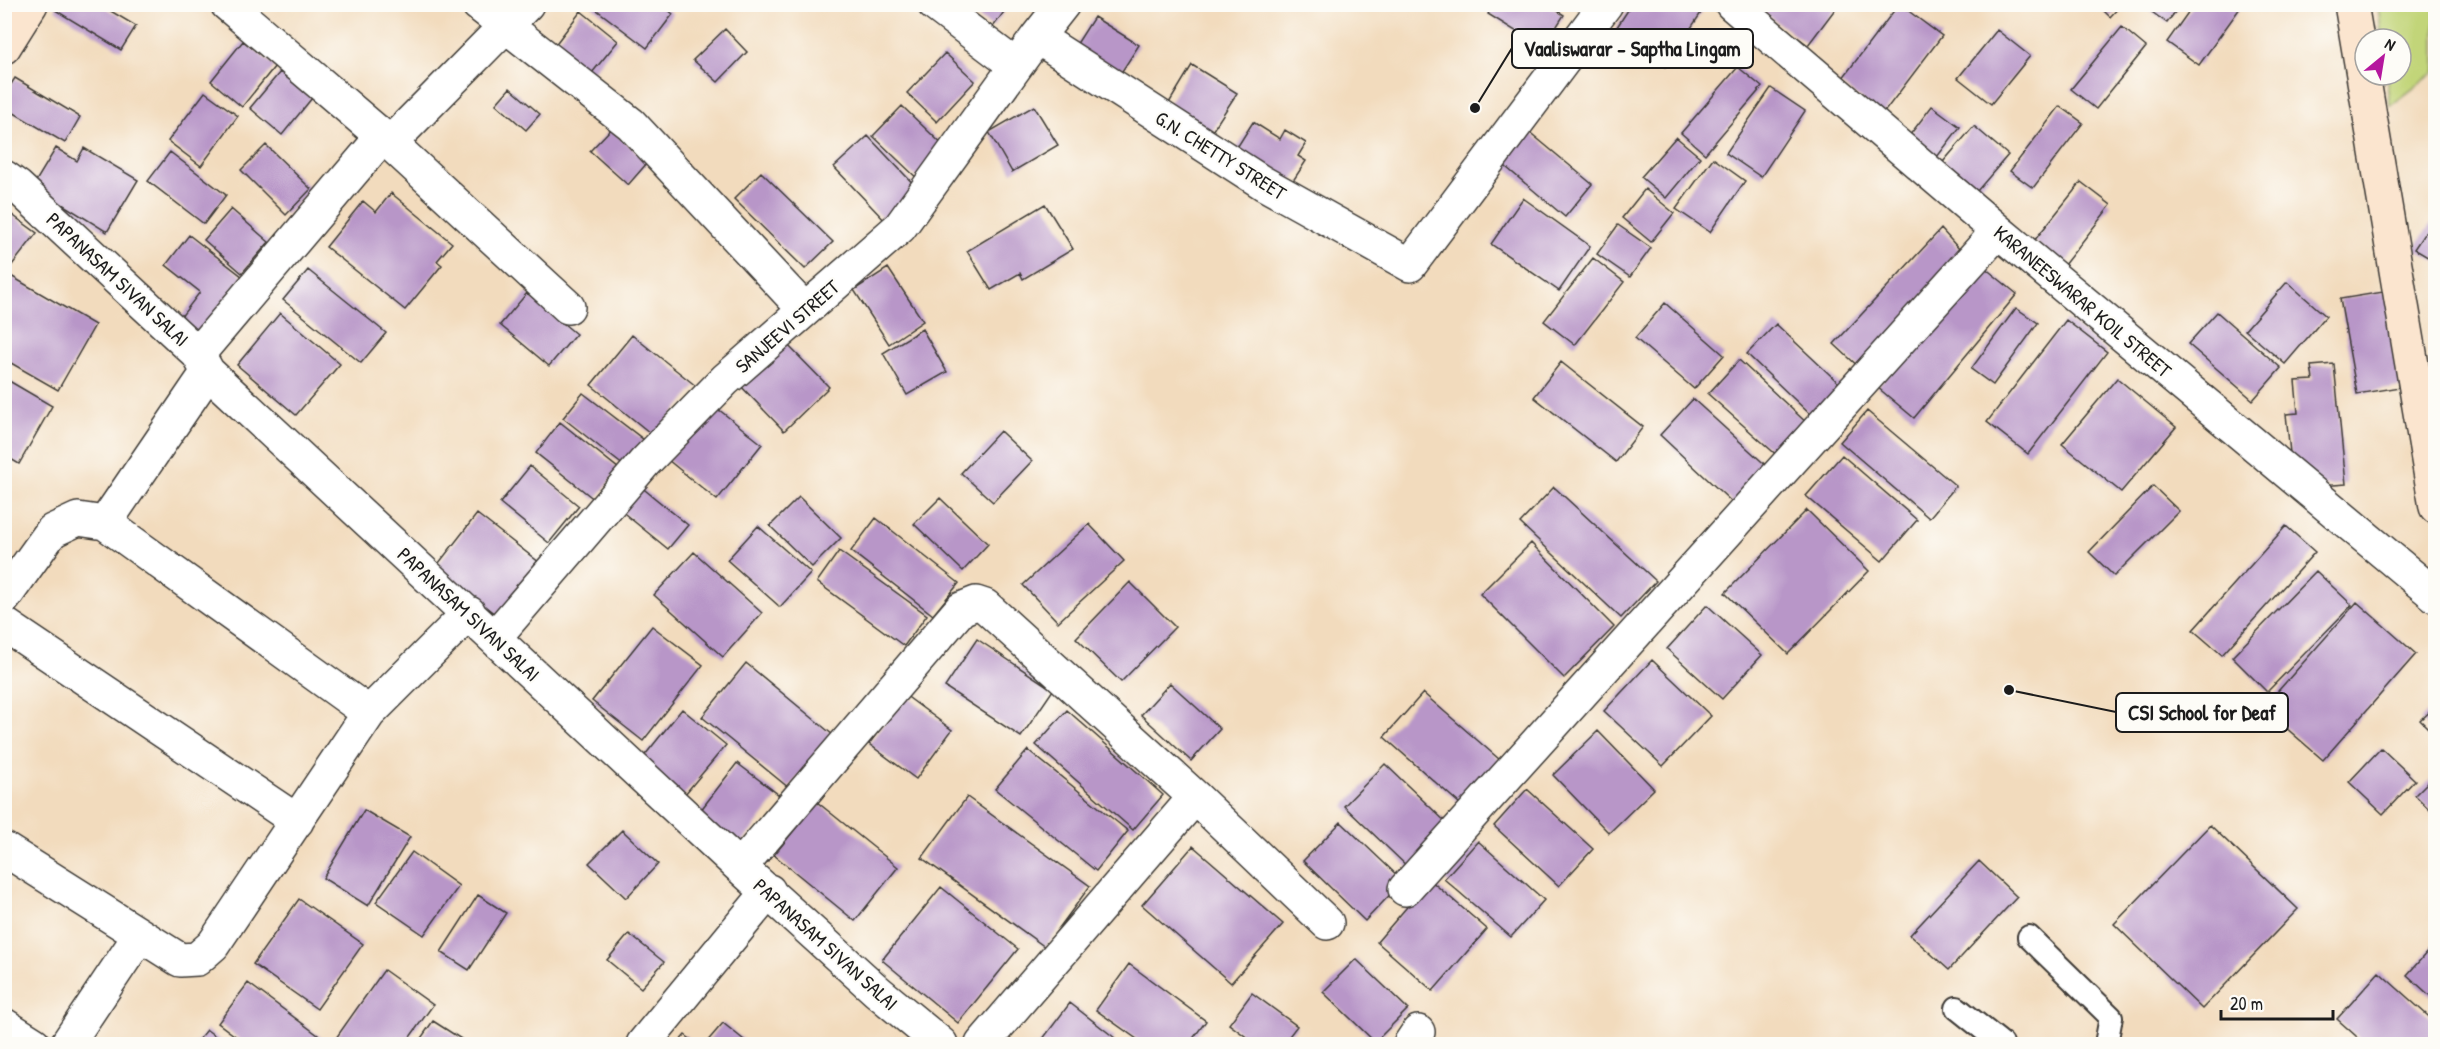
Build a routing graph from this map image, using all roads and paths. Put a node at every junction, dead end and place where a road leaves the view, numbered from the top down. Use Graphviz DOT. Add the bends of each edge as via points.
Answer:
graph roads {
  1 [pos="31,4"];
  2 [pos="227,4"];
  3 [pos="478,4"];
  4 [pos="934,4"];
  5 [pos="1063,4"];
  6 [pos="1605,4"];
  7 [pos="1732,4"];
  8 [pos="2351,4"];
  9 [pos="516,15"];
  10 [pos="1037,37"];
  11 [pos="4,47"];
  12 [pos="1016,66"];
  13 [pos="386,140"];
  14 [pos="4,177"];
  15 [pos="1998,231"];
  16 [pos="568,307"];
  17 [pos="805,310"];
  18 [pos="203,363"];
  19 [pos="2436,507"];
  20 [pos="105,524"];
  21 [pos="2436,596"];
  22 [pos="4,598"];
  23 [pos="469,613"];
  24 [pos="4,624"];
  25 [pos="495,637"];
  26 [pos="369,712"];
  27 [pos="1195,797"];
  28 [pos="297,820"];
  29 [pos="4,849"];
  30 [pos="740,867"];
  31 [pos="1406,889"];
  32 [pos="769,891"];
  33 [pos="1327,923"];
  34 [pos="140,935"];
  35 [pos="2029,938"];
  36 [pos="1957,1008"];
  37 [pos="4,1025"];
  38 [pos="34,1044"];
  39 [pos="67,1044"];
  40 [pos="643,1044"];
  41 [pos="941,1044"];
  42 [pos="982,1044"];
  43 [pos="2002,1044"];
  44 [pos="2106,1044"];
  1 -- 11 [label="street"];
  2 -- 13 [label="street"];
  3 -- 9 [label="street"];
  4 -- 12 [label="street"];
  5 -- 10 [label="street, SANJEEVI STREET"];
  6 -- 10 [label="street, G.N. CHETTY STREET" via="1410,265 1263,183"];
  7 -- 15 [label="street, KARANEESWARAR KOIL STREET"];
  8 -- 19 [label="street"];
  9 -- 13 [label="street"];
  9 -- 17 [label="street" via="631,124"];
  10 -- 12 [label="street, SANJEEVI STREET"];
  12 -- 17 [label="street, SANJEEVI STREET" via="900,227"];
  13 -- 16 [label="street"];
  13 -- 18 [label="street"];
  14 -- 18 [label="street, PAPANASAM SIVAN SALAI"];
  15 -- 21 [label="street, KARANEESWARAR KOIL STREET"];
  15 -- 31 [label="street"];
  17 -- 25 [label="street, SANJEEVI STREET" via="725,380 645,462"];
  18 -- 20 [label="street"];
  18 -- 23 [label="street, PAPANASAM SIVAN SALAI"];
  20 -- 22 [label="street" via="78,519 52,531"];
  20 -- 26 [label="street"];
  23 -- 25 [label="street, PAPANASAM SIVAN SALAI"];
  23 -- 26 [label="street"];
  24 -- 28 [label="street"];
  25 -- 30 [label="street, PAPANASAM SIVAN SALAI"];
  26 -- 28 [label="street"];
  27 -- 30 [label="street" via="985,606 976,603 961,609"];
  27 -- 33 [label="street"];
  27 -- 42 [label="street"];
  28 -- 34 [label="street" via="213,945 197,959 180,960"];
  29 -- 34 [label="street"];
  30 -- 32 [label="street, PAPANASAM SIVAN SALAI"];
  32 -- 40 [label="street"];
  32 -- 41 [label="street, PAPANASAM SIVAN SALAI"];
  34 -- 39 [label="street"];
  35 -- 44 [label="lane" via="2111,1017"];
  36 -- 43 [label="lane"];
  37 -- 38 [label="street"];
}
